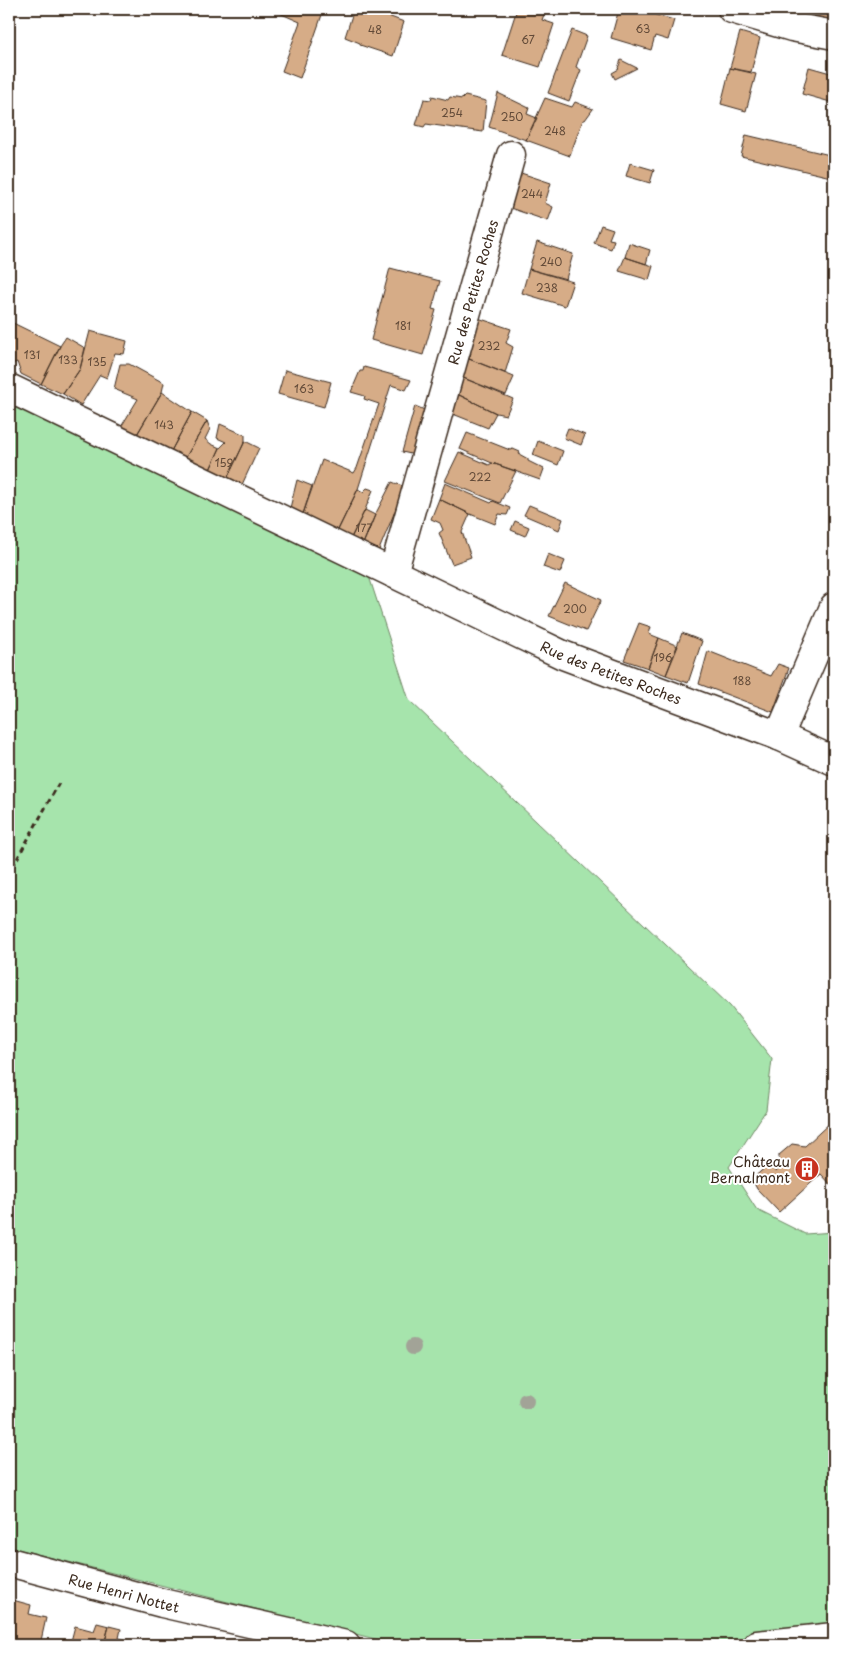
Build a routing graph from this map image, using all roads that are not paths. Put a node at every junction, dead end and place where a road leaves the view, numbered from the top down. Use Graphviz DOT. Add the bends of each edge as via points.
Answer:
graph roads {
  1 [pos="732,9"];
  2 [pos="834,35"];
  3 [pos="511,155"];
  4 [pos="9,388"];
  5 [pos="393,573"];
  6 [pos="834,607"];
  7 [pos="779,736"];
  8 [pos="834,761"];
  9 [pos="9,1562"];
  10 [pos="237,1633"];
  11 [pos="834,1637"];
  12 [pos="346,1645"];
  13 [pos="757,1645"];
  1 -- 2 [label="street"];
  3 -- 5 [label="street, Rue des Petites Roches"];
  4 -- 5 [label="street, Rue des Petites Roches"];
  5 -- 7 [label="street, Rue des Petites Roches" via="563,655"];
  6 -- 7 [label="street"];
  7 -- 8 [label="street, Rue des Petites Roches"];
  9 -- 10 [label="street, Rue Henri Nottet" via="162,1603"];
  10 -- 12 [label="street, Rue Henri Nottet"];
  11 -- 13 [label="street"];
}
